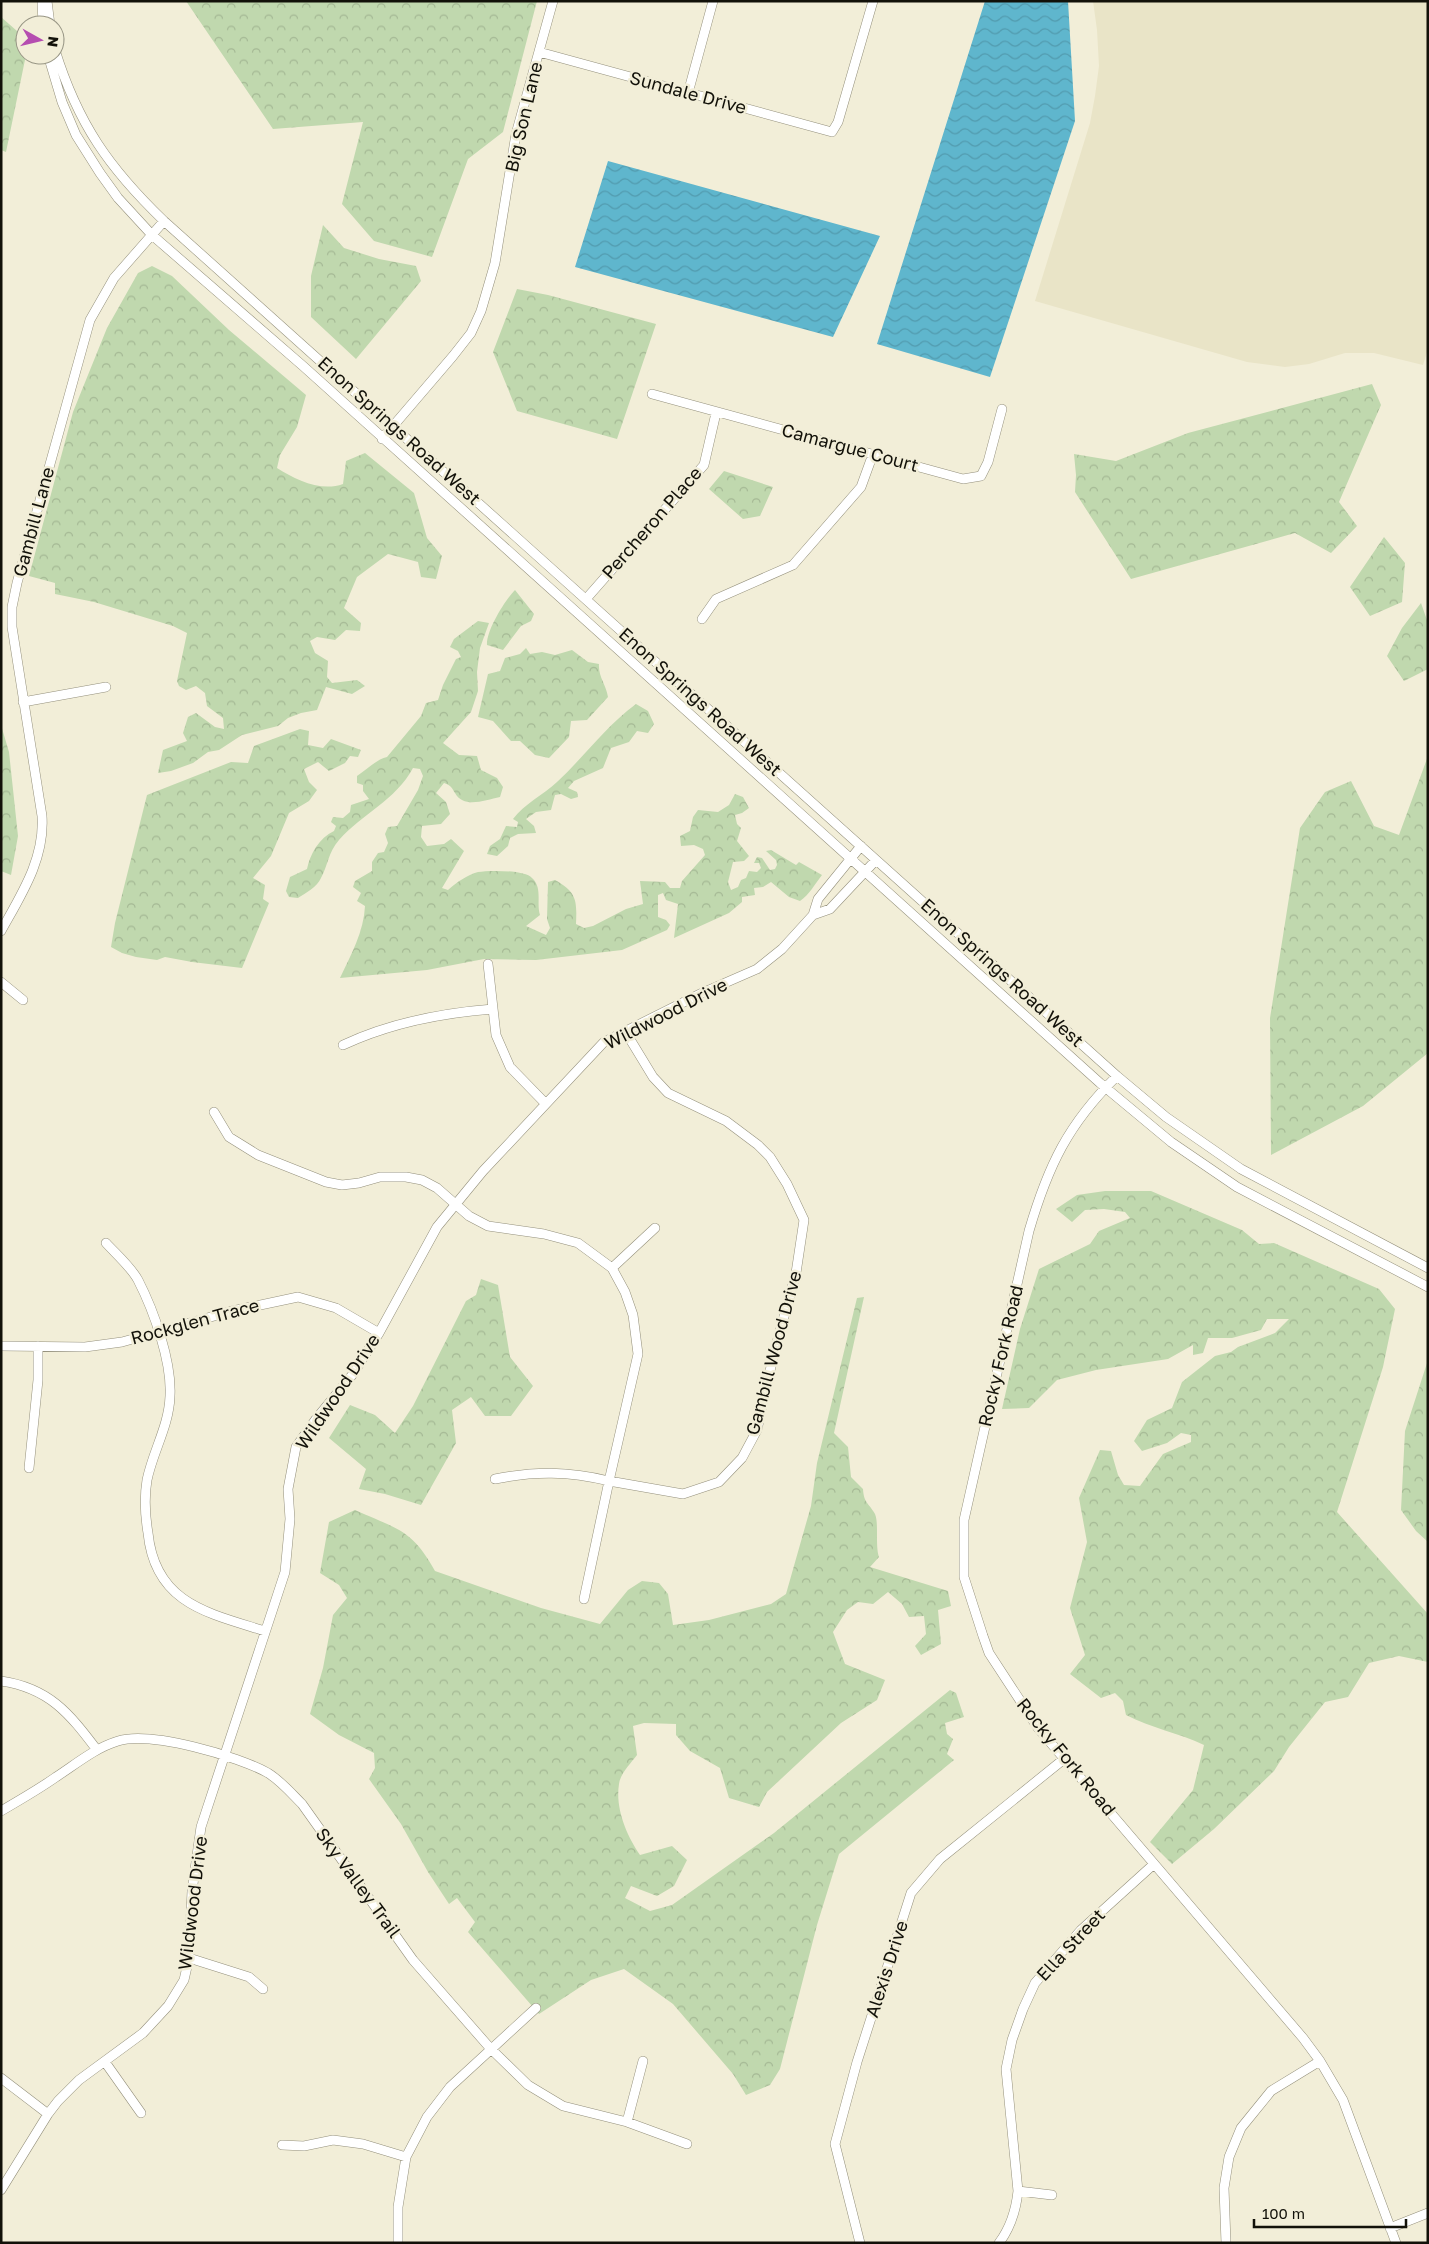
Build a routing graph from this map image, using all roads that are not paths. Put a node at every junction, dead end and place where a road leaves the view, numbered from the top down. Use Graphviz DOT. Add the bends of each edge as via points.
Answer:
graph roads {
  1 [pos="42,1"];
  2 [pos="48,1"];
  3 [pos="554,1"];
  4 [pos="713,1"];
  5 [pos="873,1"];
  6 [pos="43,15"];
  7 [pos="49,15"];
  8 [pos="539,52"];
  9 [pos="51,65"];
  10 [pos="60,65"];
  11 [pos="688,93"];
  12 [pos="164,221"];
  13 [pos="152,235"];
  14 [pos="652,394"];
  15 [pos="1002,409"];
  16 [pos="716,413"];
  17 [pos="393,426"];
  18 [pos="382,439"];
  19 [pos="872,454"];
  20 [pos="586,599"];
  21 [pos="702,619"];
  22 [pos="106,687"];
  23 [pos="23,702"];
  24 [pos="861,846"];
  25 [pos="850,859"];
  26 [pos="876,860"];
  27 [pos="865,872"];
  28 [pos="813,915"];
  29 [pos="1,931"];
  30 [pos="488,964"];
  31 [pos="1,982"];
  32 [pos="24,1000"];
  33 [pos="493,1009"];
  34 [pos="625,1031"];
  35 [pos="343,1045"];
  36 [pos="1117,1076"];
  37 [pos="1105,1088"];
  38 [pos="545,1103"];
  39 [pos="214,1112"];
  40 [pos="455,1205"];
  41 [pos="655,1228"];
  42 [pos="106,1243"];
  43 [pos="612,1268"];
  44 [pos="1428,1268"];
  45 [pos="1428,1287"];
  46 [pos="160,1333"];
  47 [pos="378,1333"];
  48 [pos="1,1346"];
  49 [pos="38,1346"];
  50 [pos="29,1468"];
  51 [pos="494,1478"];
  52 [pos="609,1480"];
  53 [pos="584,1599"];
  54 [pos="265,1631"];
  55 [pos="1,1681"];
  56 [pos="97,1750"];
  57 [pos="224,1757"];
  58 [pos="1064,1759"];
  59 [pos="1,1811"];
  60 [pos="1154,1864"];
  61 [pos="189,1958"];
  62 [pos="263,1989"];
  63 [pos="536,2008"];
  64 [pos="490,2048"];
  65 [pos="642,2061"];
  66 [pos="1320,2061"];
  67 [pos="105,2062"];
  68 [pos="1,2078"];
  69 [pos="141,2113"];
  70 [pos="48,2114"];
  71 [pos="627,2122"];
  72 [pos="687,2144"];
  73 [pos="282,2145"];
  74 [pos="406,2157"];
  75 [pos="1,2190"];
  76 [pos="1018,2191"];
  77 [pos="1052,2195"];
  78 [pos="1428,2214"];
  79 [pos="1390,2228"];
  80 [pos="398,2243"];
  81 [pos="860,2243"];
  82 [pos="999,2243"];
  83 [pos="1226,2243"];
  84 [pos="1396,2243"];
  1 -- 6 [label="street"];
  2 -- 7 [label="street"];
  3 -- 8 [label="street, Big Son Lane"];
  4 -- 11 [label="street"];
  5 -- 11 [label="street, Sundale Drive" via="832,132"];
  8 -- 11 [label="street, Sundale Drive"];
  8 -- 17 [label="street, Big Son Lane" via="516,134 496,263 482,311 471,333"];
  9 -- 13 [label="street" via="76,135 109,186"];
  10 -- 12 [label="street, Enon Springs Road West" via="80,115 100,150 126,183"];
  12 -- 13 [label="street, Gambill Lane"];
  12 -- 17 [label="street, Enon Springs Road West"];
  13 -- 18 [label="street"];
  13 -- 23 [label="street, Gambill Lane" via="114,278 90,320 32,529 12,607"];
  14 -- 16 [label="street, Camargue Court"];
  15 -- 19 [label="street, Camargue Court" via="981,476 963,479"];
  16 -- 19 [label="street, Camargue Court"];
  16 -- 20 [label="street, Percheron Place" via="704,465"];
  17 -- 18 [label="street, Big Son Lane"];
  17 -- 20 [label="street, Enon Springs Road West"];
  18 -- 25 [label="street"];
  19 -- 21 [label="street" via="861,487 793,565 716,599"];
  20 -- 24 [label="street, Enon Springs Road West"];
  22 -- 23 [label="street"];
  23 -- 29 [label="street, Gambill Lane" via="42,833 37,861"];
  24 -- 25 [label="street, Wildwood Drive"];
  24 -- 26 [label="street, Enon Springs Road West"];
  25 -- 27 [label="street"];
  25 -- 28 [label="street, Wildwood Drive" via="818,899"];
  26 -- 27 [label="street, Wildwood Drive"];
  26 -- 36 [label="street, Enon Springs Road West"];
  27 -- 28 [label="street, Wildwood Drive" via="830,909"];
  27 -- 37 [label="street"];
  28 -- 34 [label="street, Wildwood Drive" via="782,949 757,969"];
  30 -- 33 [label="street"];
  31 -- 32 [label="street"];
  33 -- 35 [label="street" via="419,1018"];
  33 -- 38 [label="street" via="496,1035 510,1067"];
  34 -- 38 [label="street, Wildwood Drive" via="599,1047"];
  34 -- 52 [label="street, Gambill Wood Drive" via="653,1077 668,1093 726,1121 770,1157 804,1220 796,1273 757,1430 742,1458 719,1482 682,1494"];
  36 -- 37 [label="street, Rocky Fork Road"];
  36 -- 44 [label="street, Enon Springs Road West" via="1166,1117 1242,1169"];
  37 -- 45 [label="street" via="1171,1142 1237,1187"];
  37 -- 58 [label="street, Rocky Fork Road" via="1059,1149 1042,1187 1029,1231 964,1520 964,1577 989,1653 1038,1728"];
  38 -- 40 [label="street, Wildwood Drive"];
  39 -- 40 [label="street" via="229,1137 258,1155 326,1182 342,1185 380,1176 406,1176 437,1188"];
  40 -- 43 [label="street" via="488,1226 544,1234 578,1244"];
  40 -- 47 [label="street, Wildwood Drive" via="426,1244"];
  41 -- 43 [label="street"];
  42 -- 46 [label="street" via="137,1279"];
  43 -- 52 [label="street" via="633,1315 638,1354"];
  46 -- 47 [label="street, Rockglen Trace" via="232,1311 298,1297 336,1308"];
  46 -- 49 [label="street, Rockglen Trace" via="100,1346"];
  46 -- 54 [label="street" via="170,1378 170,1405 147,1479 144,1506 148,1542 158,1573 176,1594 194,1606"];
  47 -- 54 [label="street, Wildwood Drive" via="352,1377 296,1447 288,1489 290,1519 285,1572"];
  48 -- 49 [label="street, Rockglen Trace"];
  49 -- 50 [label="street" via="38,1380"];
  51 -- 52 [label="street, Gambill Wood Drive" via="526,1473 576,1473"];
  52 -- 53 [label="street"];
  54 -- 57 [label="street, Wildwood Drive"];
  55 -- 56 [label="street" via="35,1690 53,1700 74,1720"];
  56 -- 57 [label="street, Sky Valley Trail" via="119,1740 139,1737 189,1746"];
  56 -- 59 [label="street, Sky Valley Trail"];
  57 -- 61 [label="street, Wildwood Drive" via="201,1827 192,1891"];
  57 -- 64 [label="street, Sky Valley Trail" via="268,1773 302,1804 413,1960"];
  58 -- 60 [label="street, Rocky Fork Road"];
  58 -- 81 [label="street, Alexis Drive" via="940,1859 912,1892 857,2062 835,2144"];
  60 -- 66 [label="street, Rocky Fork Road"];
  60 -- 76 [label="street, Ella Street" via="1082,1930 1035,1983 1022,2009 1006,2069"];
  61 -- 62 [label="street" via="249,1977"];
  61 -- 67 [label="street, Wildwood Drive" via="184,1980 168,2006 143,2033"];
  63 -- 64 [label="street"];
  64 -- 71 [label="street, Sky Valley Trail" via="528,2085 563,2106"];
  64 -- 74 [label="street" via="450,2087 427,2117"];
  65 -- 71 [label="street"];
  66 -- 79 [label="street, Rocky Fork Road" via="1343,2100"];
  66 -- 83 [label="street" via="1270,2091 1241,2128 1229,2157 1224,2188"];
  67 -- 69 [label="street"];
  67 -- 70 [label="street, Wildwood Drive" via="78,2080"];
  68 -- 70 [label="street"];
  70 -- 75 [label="street, Wildwood Drive"];
  71 -- 72 [label="street, Sky Valley Trail"];
  73 -- 74 [label="street" via="304,2146 333,2140 363,2144"];
  74 -- 80 [label="street" via="398,2207"];
  76 -- 77 [label="street"];
  76 -- 82 [label="street, Ella Street" via="1016,2208"];
  78 -- 79 [label="street"];
  79 -- 84 [label="street, Rocky Fork Road"];
}
